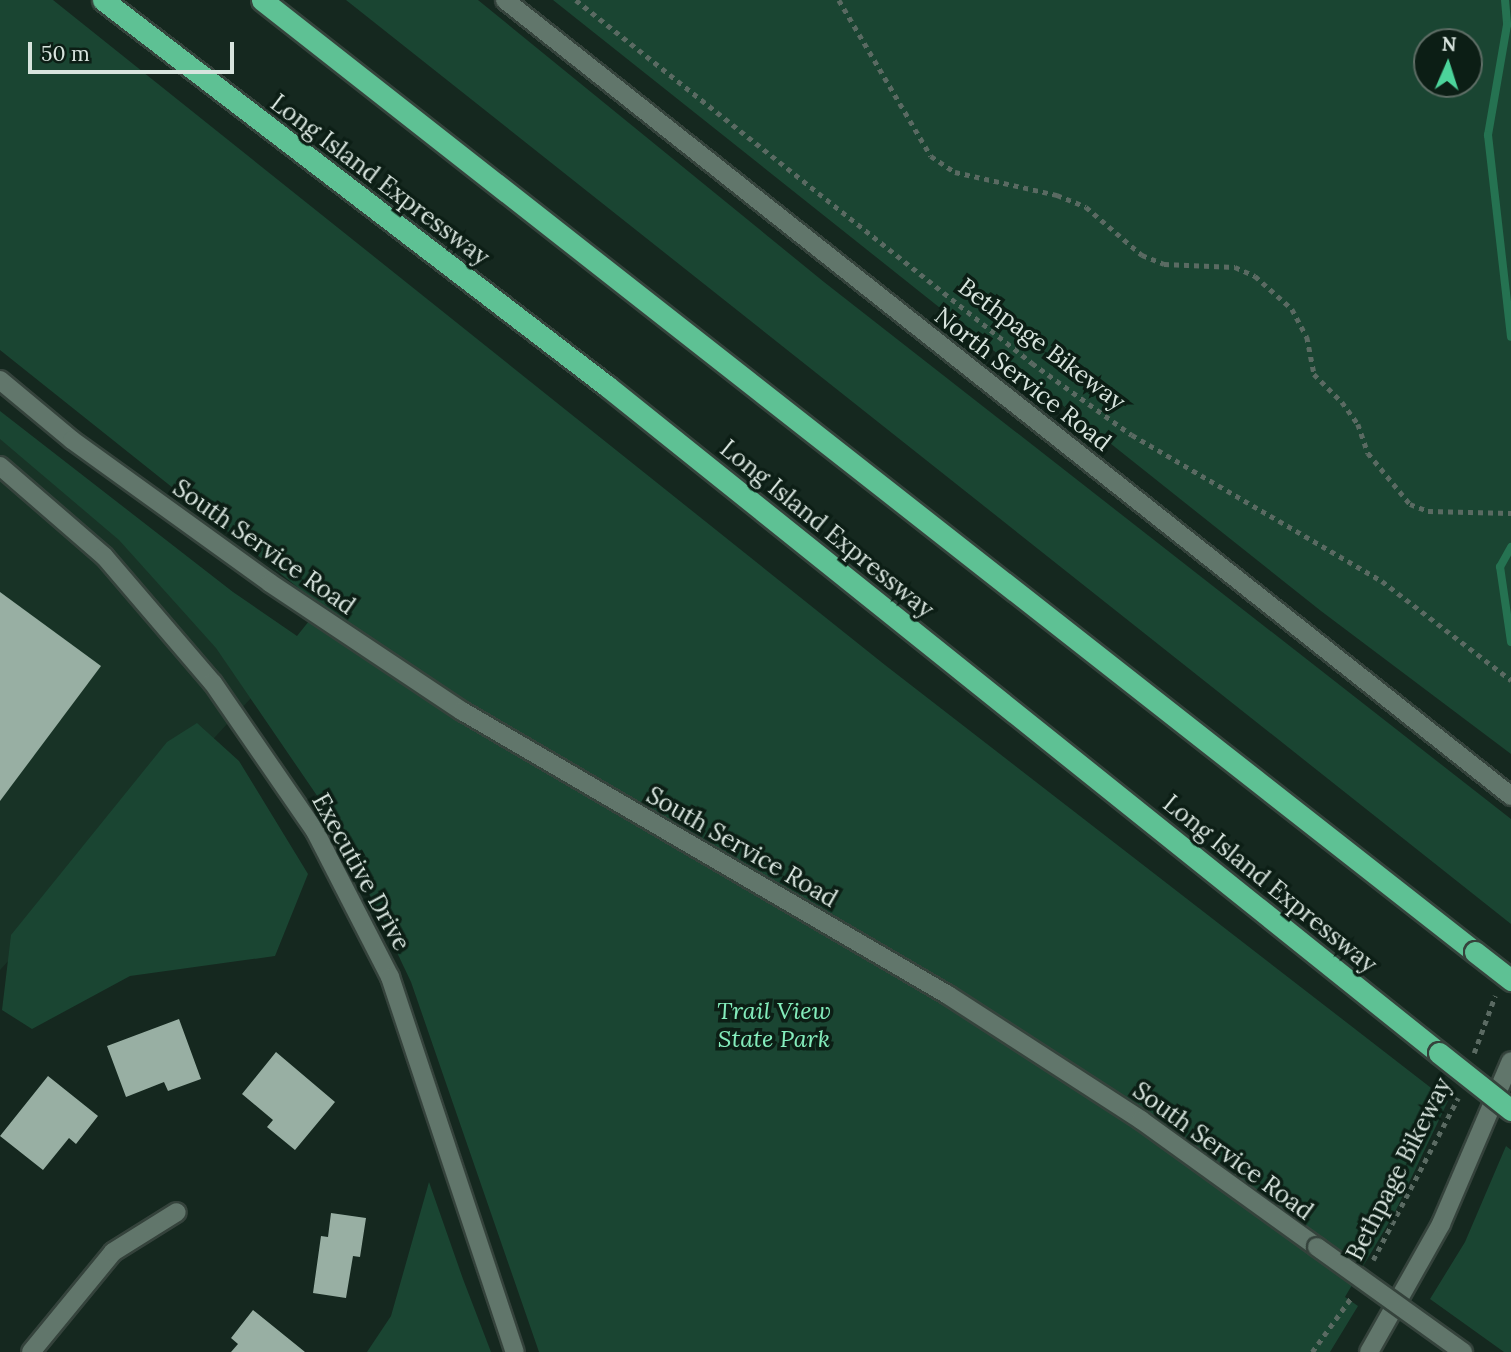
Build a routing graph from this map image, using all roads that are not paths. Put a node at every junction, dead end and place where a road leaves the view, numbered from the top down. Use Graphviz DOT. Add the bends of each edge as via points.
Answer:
graph roads {
  1 [pos="103,0"];
  2 [pos="262,0"];
  3 [pos="505,0"];
  4 [pos="0,380"];
  5 [pos="0,466"];
  6 [pos="1505,791"];
  7 [pos="1504,985"];
  8 [pos="1511,1061"];
  9 [pos="1511,1110"];
  10 [pos="177,1212"];
  11 [pos="31,1352"];
  12 [pos="515,1352"];
  13 [pos="1369,1352"];
  14 [pos="1463,1352"];
  1 -- 9 [label="highway, Long Island Expressway, bridge" via="607,386"];
  2 -- 7 [label="highway, bridge" via="1475,952"];
  3 -- 6 [label="main road, North Service Road"];
  4 -- 14 [label="main road, South Service Road, bridge" via="72,440 270,583 462,711 948,995 1141,1120"];
  5 -- 12 [label="main road, Executive Drive" via="104,556 213,683 316,831 390,977"];
  8 -- 13 [label="main road" via="1441,1224"];
  10 -- 11 [label="main road" via="113,1252"];
}
